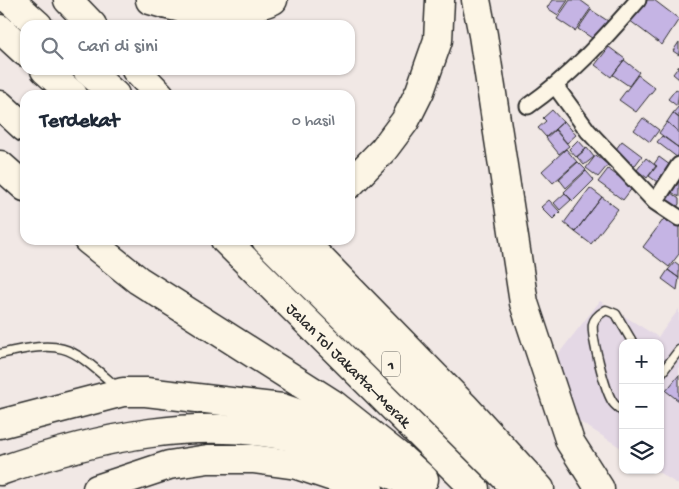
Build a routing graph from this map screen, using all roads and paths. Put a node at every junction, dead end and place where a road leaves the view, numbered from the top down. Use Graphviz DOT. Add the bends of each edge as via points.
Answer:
graph roads {
  1 [pos="10,0"];
  2 [pos="68,0"];
  3 [pos="150,0"];
  4 [pos="273,0"];
  5 [pos="440,0"];
  6 [pos="476,0"];
  7 [pos="638,0"];
  8 [pos="32,20"];
  9 [pos="87,20"];
  10 [pos="0,29"];
  11 [pos="20,47"];
  12 [pos="51,75"];
  13 [pos="93,75"];
  14 [pos="141,75"];
  15 [pos="556,87"];
  16 [pos="67,90"];
  17 [pos="109,90"];
  18 [pos="155,90"];
  19 [pos="0,105"];
  20 [pos="528,106"];
  21 [pos="20,123"];
  22 [pos="0,165"];
  23 [pos="679,165"];
  24 [pos="355,179"];
  25 [pos="20,183"];
  26 [pos="655,202"];
  27 [pos="679,218"];
  28 [pos="94,245"];
  29 [pos="229,245"];
  30 [pos="271,245"];
  31 [pos="307,245"];
  32 [pos="631,339"];
  33 [pos="679,350"];
  34 [pos="0,354"];
  35 [pos="664,369"];
  36 [pos="123,392"];
  37 [pos="619,408"];
  38 [pos="0,424"];
  39 [pos="402,459"];
  40 [pos="0,471"];
  41 [pos="97,489"];
  42 [pos="369,489"];
  43 [pos="420,489"];
  44 [pos="434,489"];
  45 [pos="475,489"];
  46 [pos="517,489"];
  47 [pos="540,489"];
  48 [pos="600,489"];
  1 -- 8 [label="highway"];
  2 -- 9 [label="highway"];
  3 -- 4 [label="highway" via="188,9 227,11"];
  5 -- 24 [label="highway" via="438,40 420,91 405,121"];
  6 -- 48 [label="highway" via="524,303 570,442"];
  7 -- 15 [label="street" via="600,44"];
  10 -- 11 [label="highway"];
  12 -- 16 [label="highway"];
  13 -- 17 [label="highway"];
  14 -- 18 [label="highway"];
  15 -- 20 [label="street"];
  15 -- 26 [label="street" via="588,131"];
  19 -- 21 [label="highway"];
  22 -- 25 [label="highway"];
  23 -- 26 [label="street"];
  26 -- 27 [label="street"];
  28 -- 39 [label="highway" via="138,280 333,404"];
  29 -- 45 [label="highway, Jalan Tol Jakarta–Merak / 1"];
  30 -- 46 [label="highway, Jalan Tol Jakarta–Merak / 1"];
  31 -- 47 [label="highway"];
  32 -- 37 [label="lane" via="616,314 606,310 596,318 593,325 597,351 608,393"];
  33 -- 35 [label="lane"];
  34 -- 36 [label="lane" via="40,346 70,349"];
  36 -- 38 [label="highway"];
  36 -- 39 [label="highway" via="185,395 282,408 348,430"];
  39 -- 44 [label="highway"];
  40 -- 43 [label="highway" via="52,452 133,434 202,428 254,431 305,440 360,459"];
  41 -- 42 [label="highway" via="169,465 226,459 297,465"];
}
